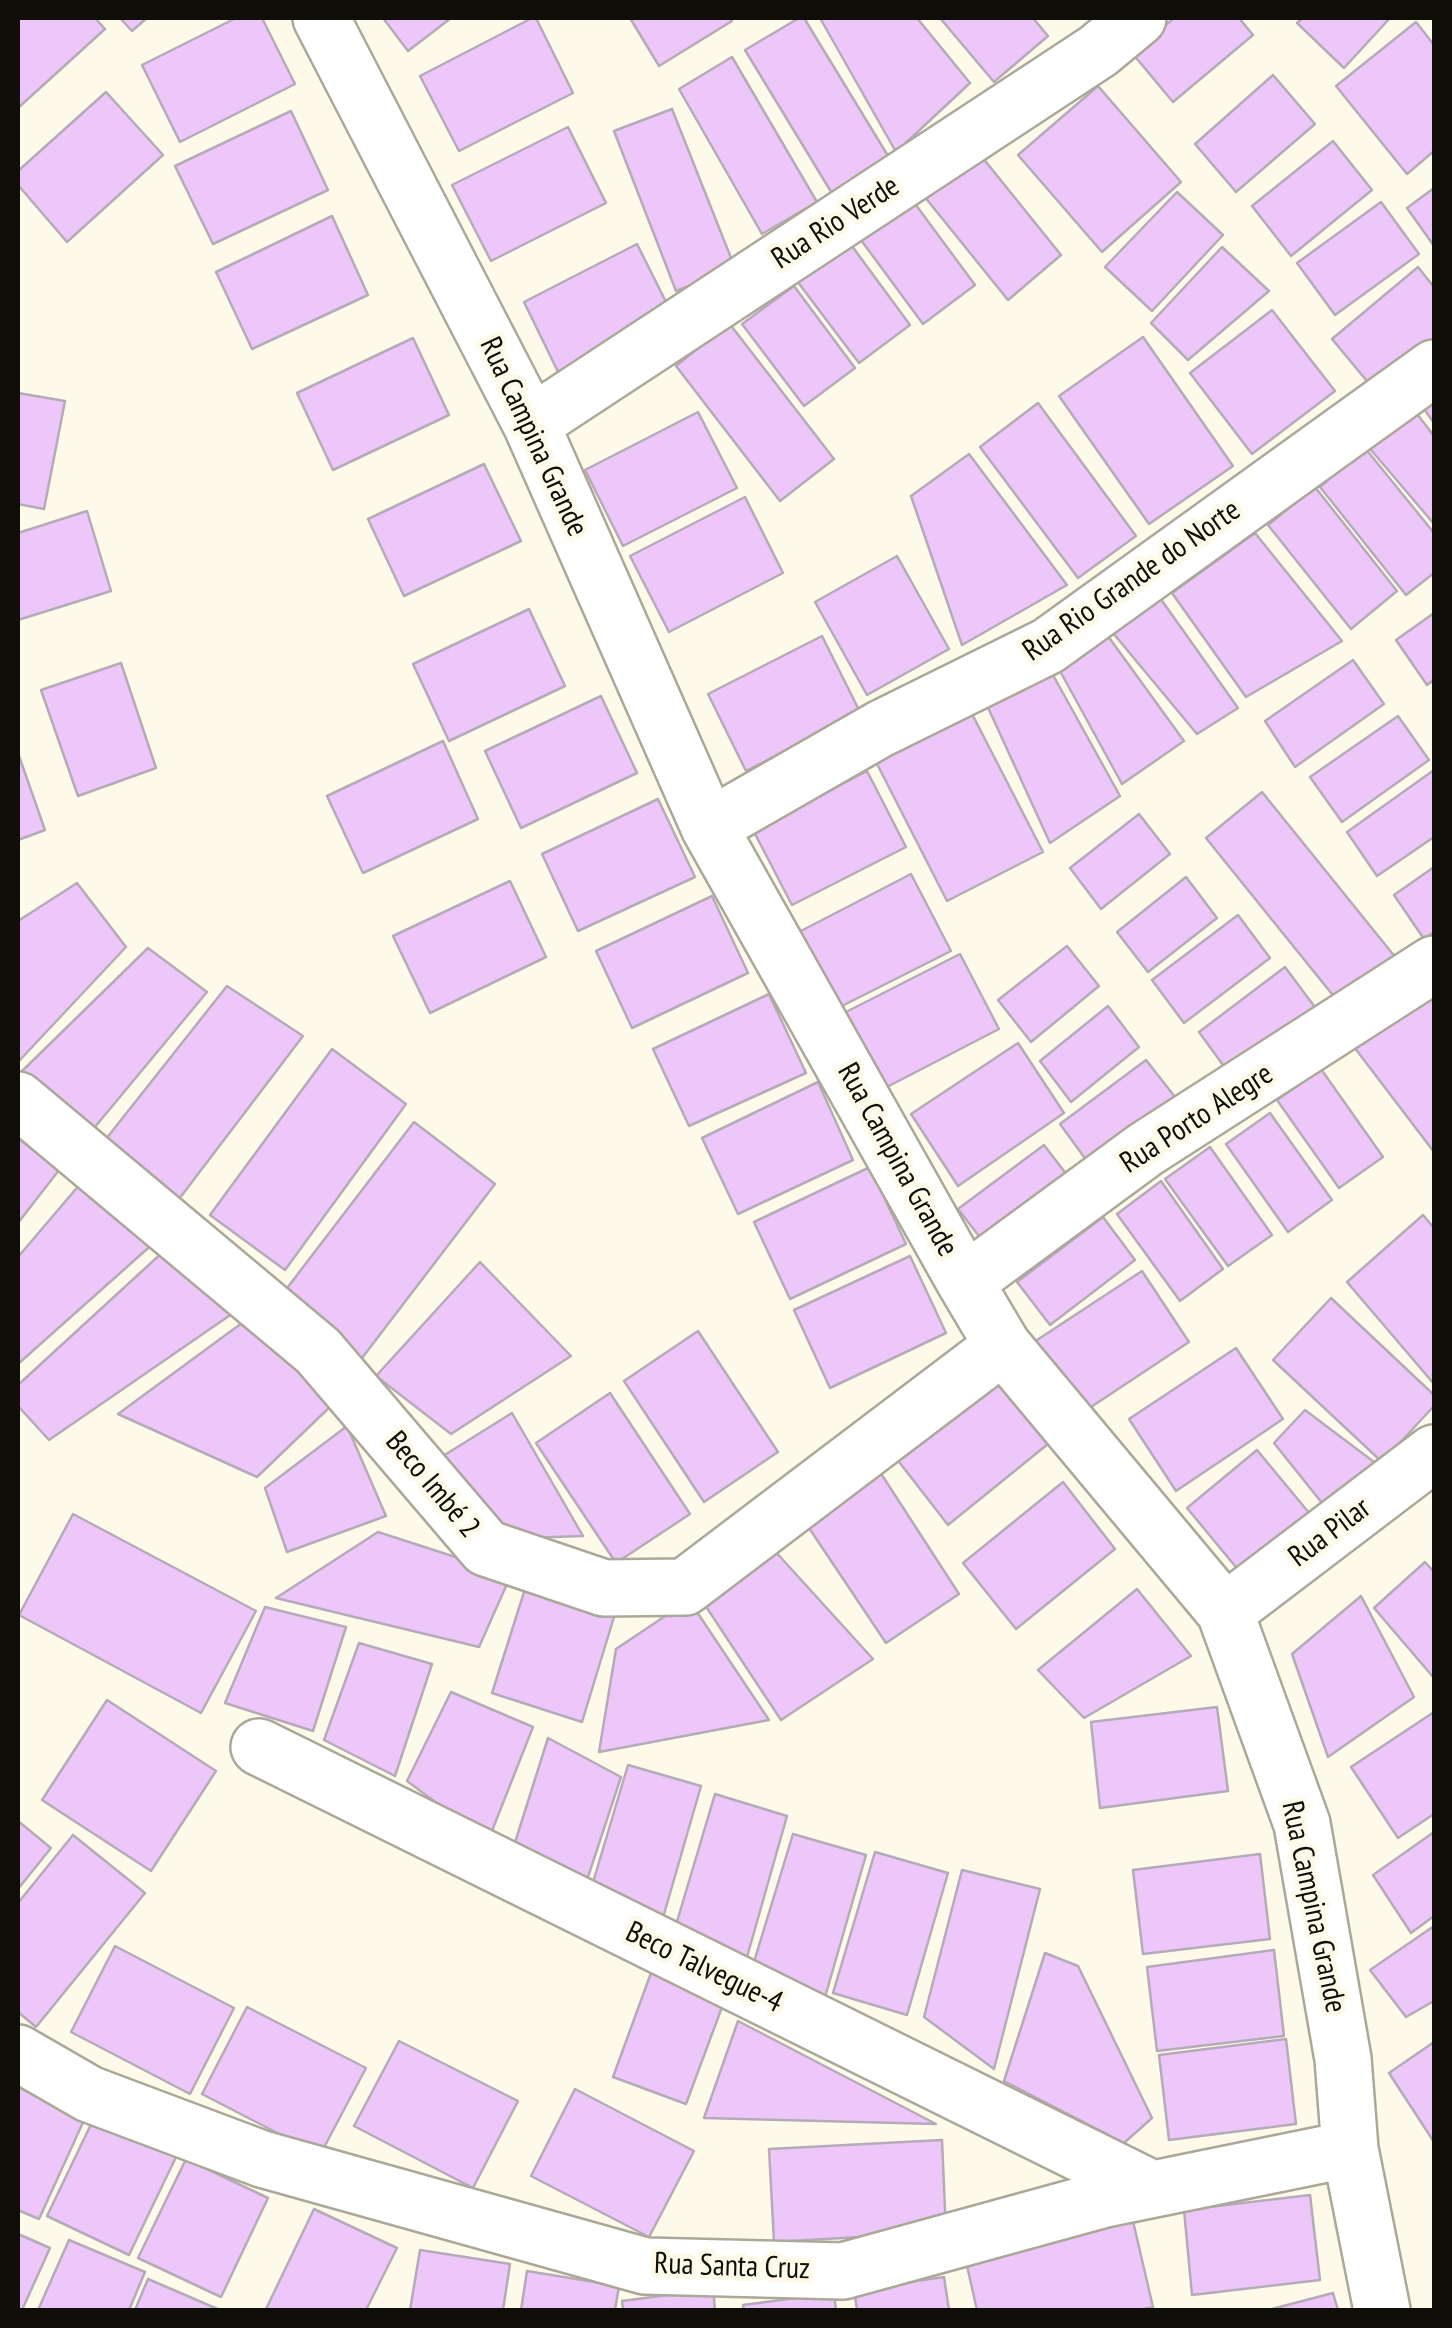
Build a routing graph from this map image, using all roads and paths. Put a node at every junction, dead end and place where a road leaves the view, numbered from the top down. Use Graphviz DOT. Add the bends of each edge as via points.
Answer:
graph roads {
  1 [pos="322,18"];
  2 [pos="1138,18"];
  3 [pos="1434,368"];
  4 [pos="531,424"];
  5 [pos="709,826"];
  6 [pos="1434,964"];
  7 [pos="18,1100"];
  8 [pos="965,1282"];
  9 [pos="1003,1346"];
  10 [pos="1434,1453"];
  11 [pos="1225,1612"];
  12 [pos="259,1747"];
  13 [pos="18,2052"];
  14 [pos="1350,2149"];
  15 [pos="1150,2188"];
  16 [pos="1382,2310"];
  1 -- 4 [label="street, Rua Campina Grande"];
  2 -- 4 [label="street, Rua Rio Verde" via="1098,51"];
  3 -- 5 [label="street, Rua Rio Grande do Norte" via="1048,646 880,729"];
  4 -- 5 [label="street, Rua Campina Grande"];
  5 -- 8 [label="street, Rua Campina Grande"];
  6 -- 8 [label="street, Rua Porto Alegre" via="1146,1149"];
  7 -- 9 [label="street, Beco Imbé 2" via="318,1350 486,1548 604,1588 686,1587"];
  8 -- 9 [label="street, Rua Campina Grande"];
  9 -- 11 [label="street, Rua Campina Grande"];
  10 -- 11 [label="street, Rua Pilar"];
  11 -- 14 [label="street, Rua Campina Grande" via="1302,1824 1344,2059"];
  12 -- 15 [label="street, Beco Talvegue-4"];
  13 -- 15 [label="street, Rua Santa Cruz" via="89,2094 262,2158 644,2266 843,2270"];
  14 -- 15 [label="street, Rua Santa Cruz"];
  14 -- 16 [label="street, Rua Campina Grande"];
}
